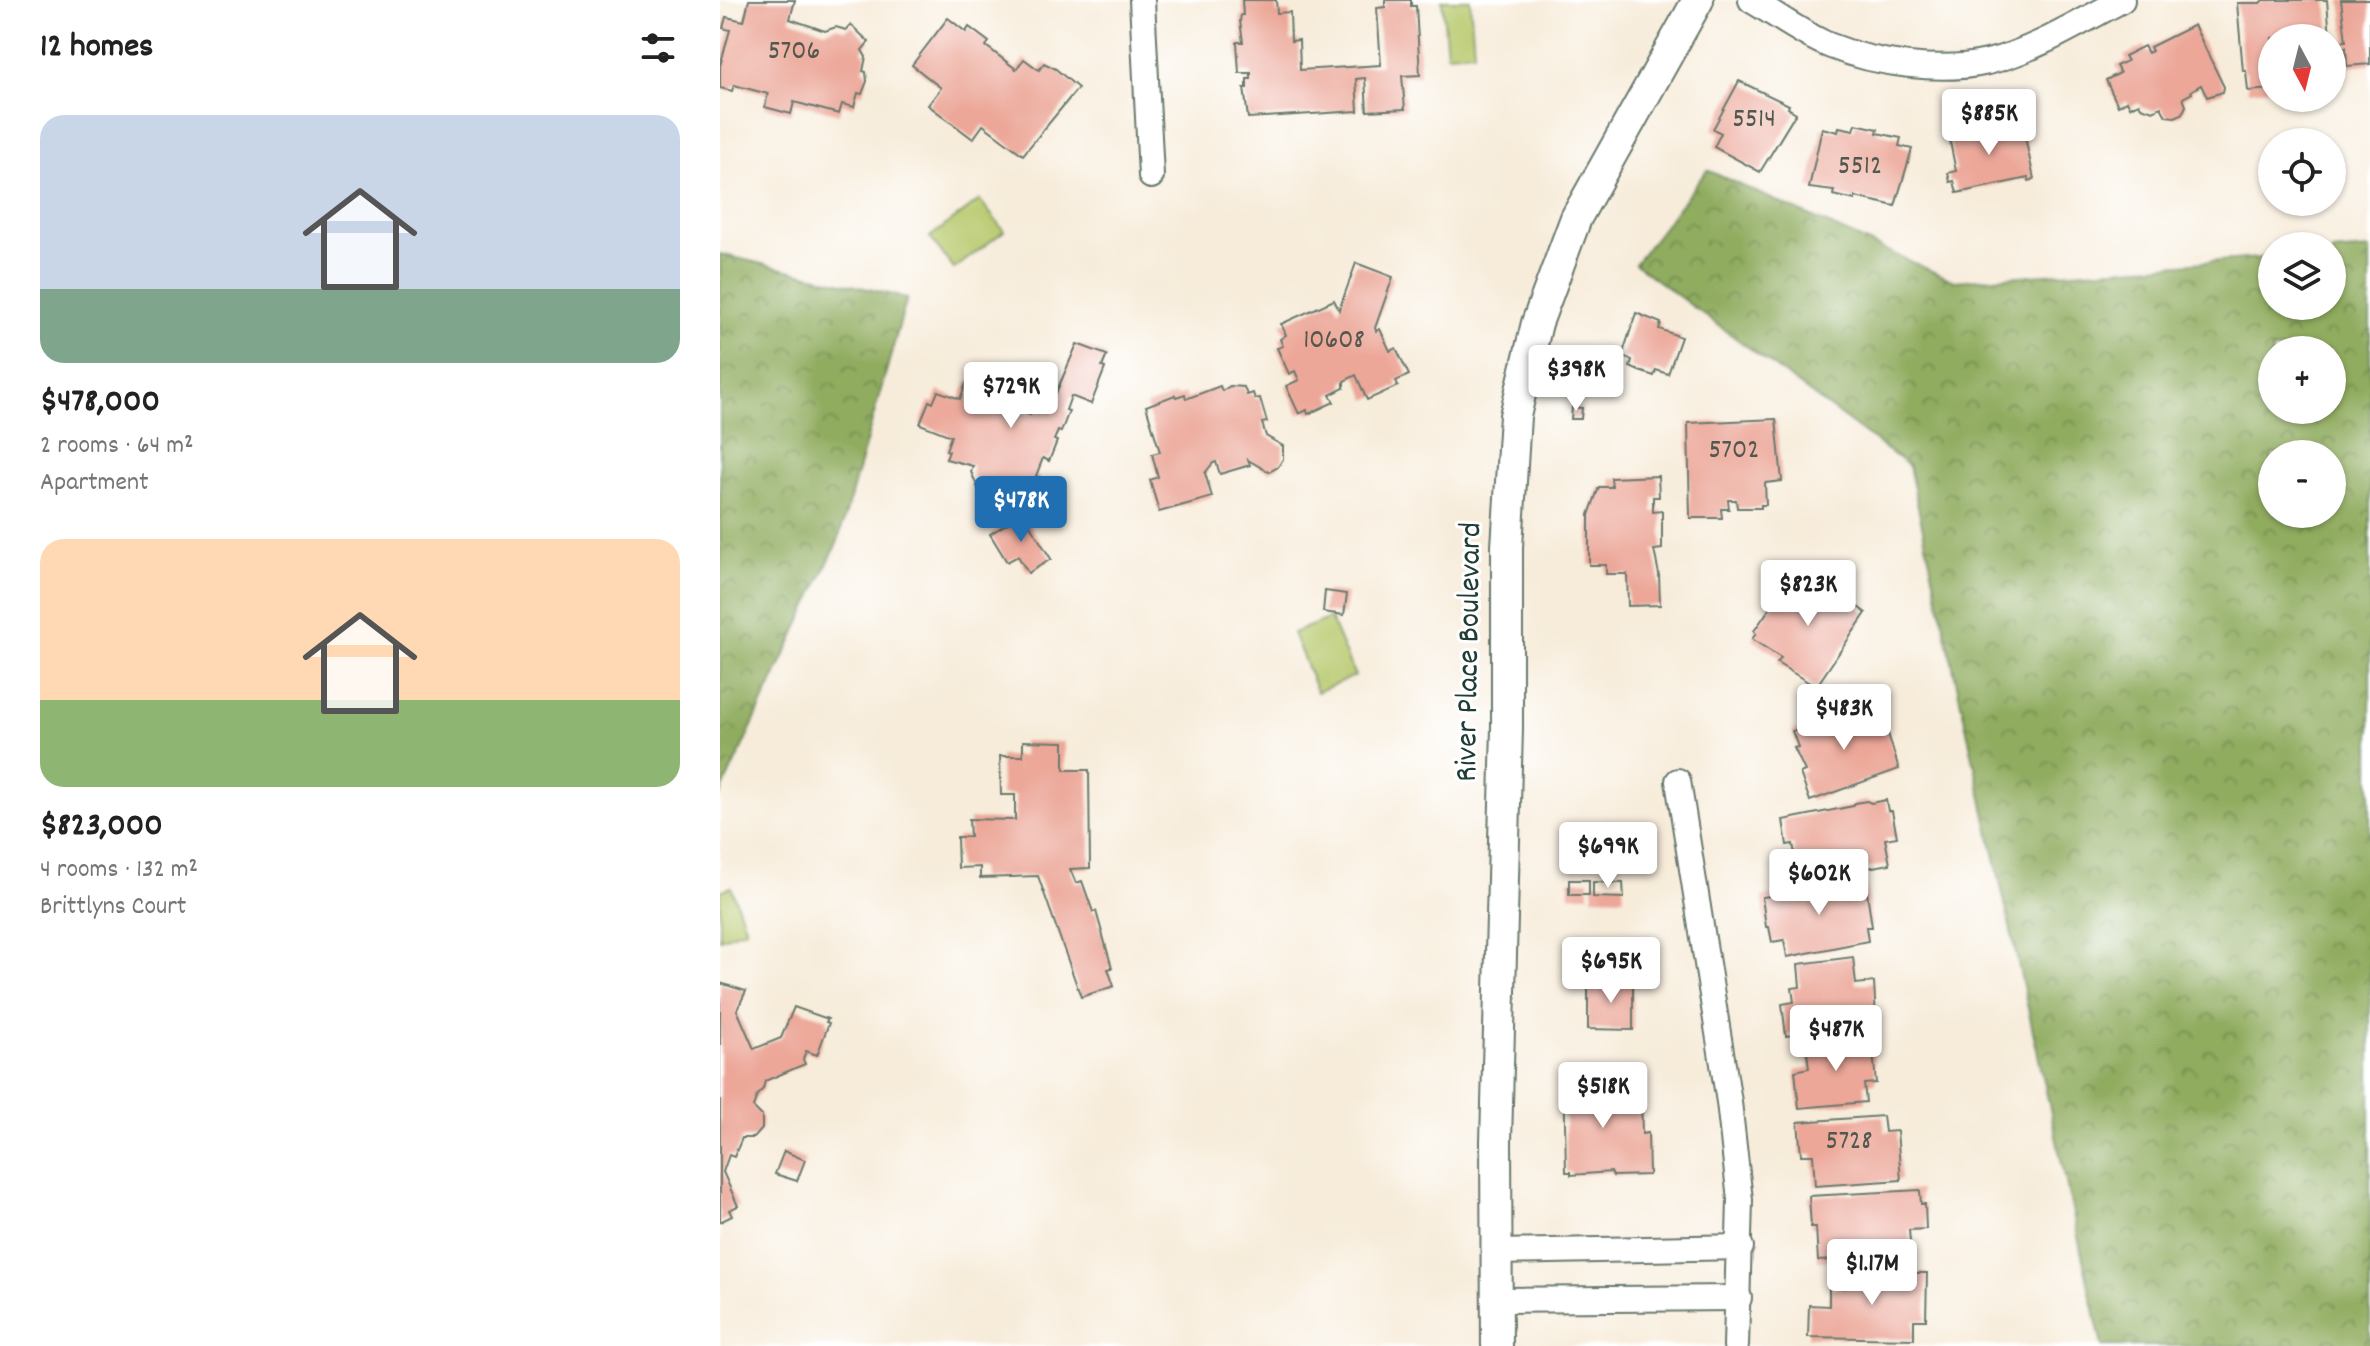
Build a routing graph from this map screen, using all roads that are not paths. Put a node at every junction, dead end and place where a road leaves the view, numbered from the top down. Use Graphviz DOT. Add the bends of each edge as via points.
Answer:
graph roads {
  1 [pos="1142,0"];
  2 [pos="1698,0"];
  3 [pos="1751,0"];
  4 [pos="2122,0"];
  5 [pos="1151,176"];
  6 [pos="1678,781"];
  7 [pos="1741,1247"];
  8 [pos="1497,1252"];
  9 [pos="1739,1298"];
  10 [pos="1496,1300"];
  11 [pos="1497,1346"];
  12 [pos="1736,1346"];
  1 -- 5 [label="street"];
  2 -- 8 [label="street, River Place Boulevard" via="1576,218 1537,323 1515,416 1507,547"];
  3 -- 4 [label="street" via="1829,45 1875,60 1929,67 1988,62 2044,41"];
  6 -- 7 [label="street" via="1729,1102"];
  7 -- 8 [label="street"];
  7 -- 9 [label="street"];
  8 -- 10 [label="street, River Place Boulevard"];
  9 -- 10 [label="street"];
  9 -- 12 [label="street"];
  10 -- 11 [label="street, River Place Boulevard"];
}
